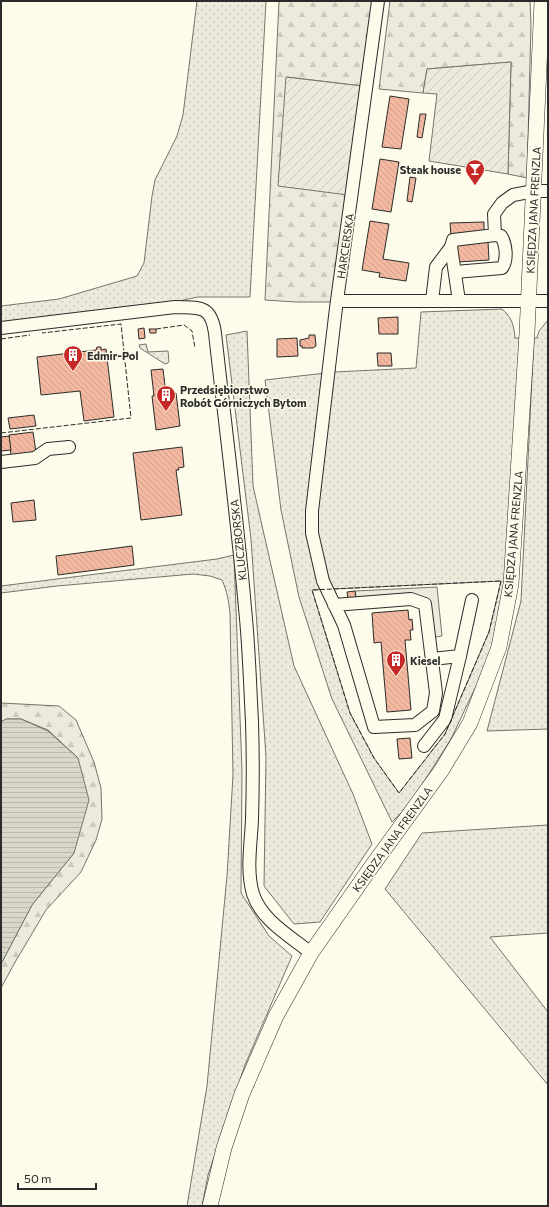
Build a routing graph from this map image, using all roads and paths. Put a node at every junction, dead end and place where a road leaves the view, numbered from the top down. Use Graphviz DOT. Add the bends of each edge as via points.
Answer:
graph roads {
  1 [pos="378,1"];
  2 [pos="542,1"];
  3 [pos="541,191"];
  4 [pos="495,235"];
  5 [pos="451,247"];
  6 [pos="455,272"];
  7 [pos="338,301"];
  8 [pos="432,301"];
  9 [pos="459,301"];
  10 [pos="548,301"];
  11 [pos="529,302"];
  12 [pos="1,328"];
  13 [pos="69,447"];
  14 [pos="1,462"];
  15 [pos="472,600"];
  16 [pos="334,605"];
  17 [pos="460,656"];
  18 [pos="432,659"];
  19 [pos="424,746"];
  20 [pos="311,953"];
  21 [pos="210,1206"];
  1 -- 7 [label="street, HARCERSKA"];
  2 -- 3 [label="main road, KSIĘDZA JANA FRENZLA"];
  3 -- 4 [label="street" via="513,195 502,203 494,214"];
  3 -- 11 [label="main road, KSIĘDZA JANA FRENZLA"];
  4 -- 5 [label="street" via="453,240"];
  4 -- 6 [label="street" via="501,236 505,243 505,264 502,268"];
  5 -- 6 [label="street"];
  5 -- 8 [label="street" via="436,267"];
  6 -- 9 [label="street"];
  7 -- 8 [label="street"];
  7 -- 16 [label="street, HARCERSKA" via="312,511 312,533 323,581"];
  8 -- 9 [label="street"];
  9 -- 11 [label="street"];
  10 -- 11 [label="street"];
  11 -- 20 [label="main road, KSIĘDZA JANA FRENZLA" via="512,584 499,647 470,724 441,771"];
  12 -- 20 [label="street, KLUCZBORSKA" via="175,307 196,308 209,312 211,316 215,333 247,626 253,749 251,885 262,913"];
  13 -- 14 [label="street" via="48,449 35,458"];
  15 -- 17 [label="street"];
  16 -- 18 [label="street" via="411,599 425,604"];
  16 -- 18 [label="street, HARCERSKA" via="344,625 374,727 415,725 433,711 436,693"];
  17 -- 18 [label="street"];
  17 -- 19 [label="street" via="445,719"];
  20 -- 21 [label="main road, KSIĘDZA JANA FRENZLA" via="276,1016 242,1094 224,1148"];
}
